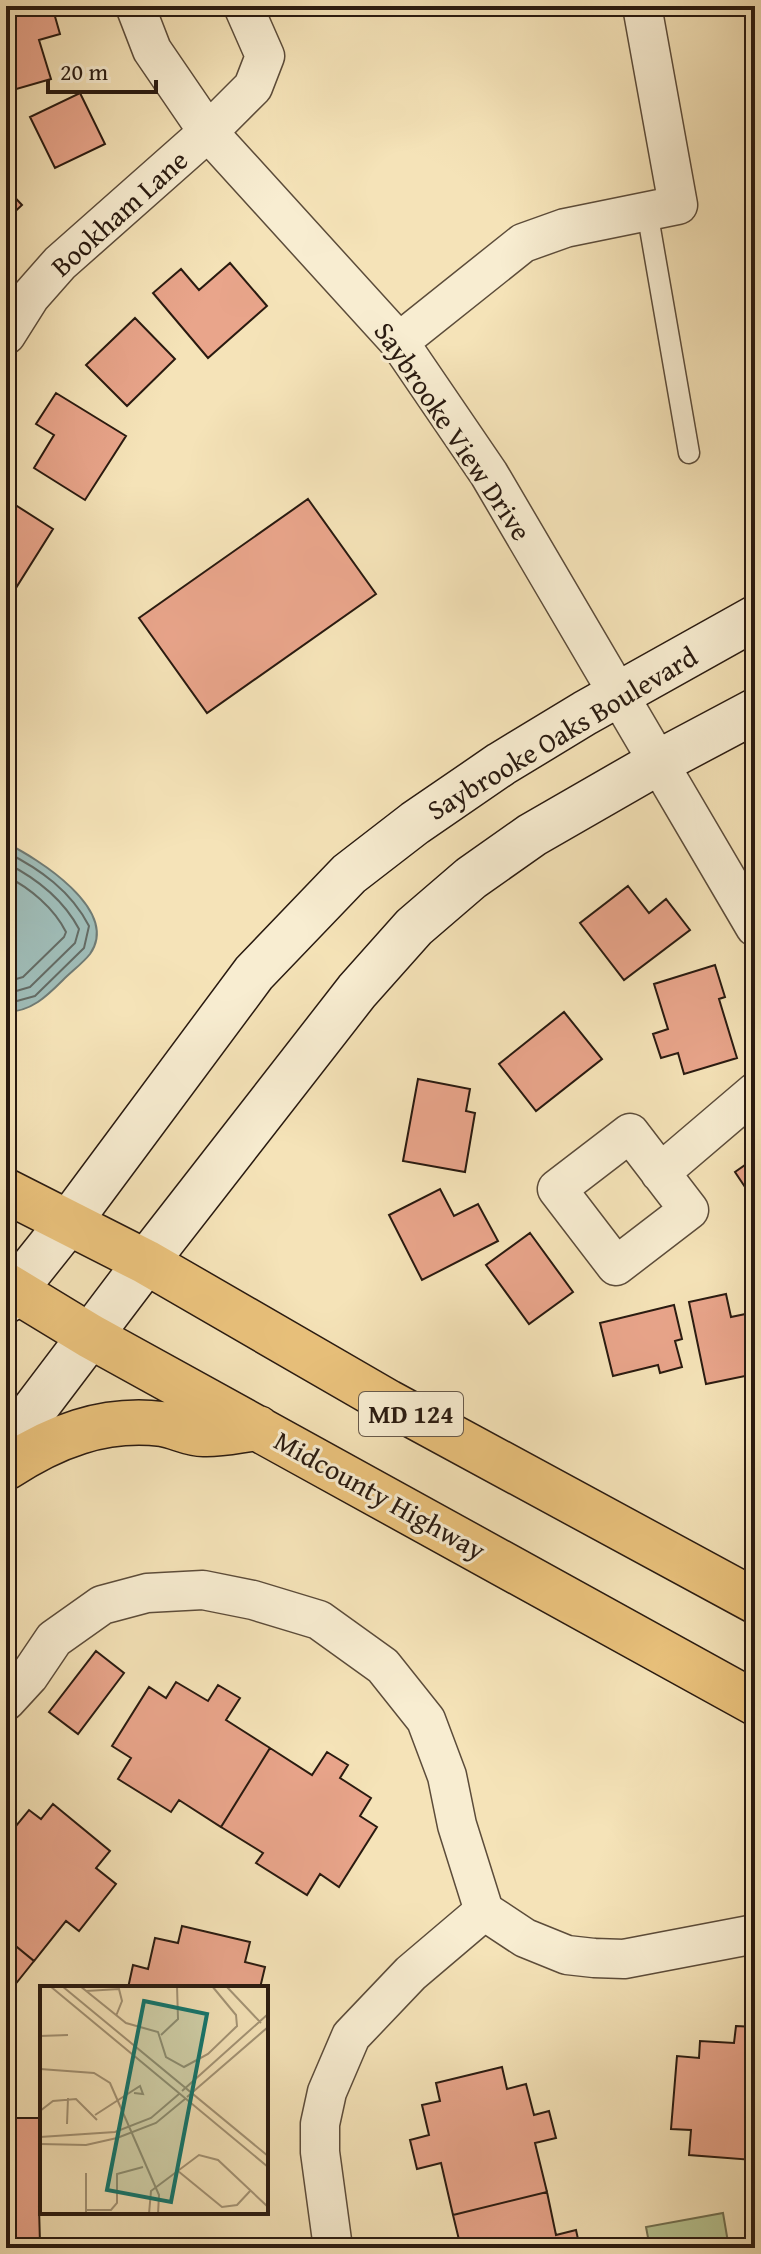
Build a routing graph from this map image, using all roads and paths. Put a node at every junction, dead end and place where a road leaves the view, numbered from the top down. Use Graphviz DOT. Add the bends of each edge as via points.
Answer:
graph roads {
  1 [pos="135,6"];
  2 [pos="243,6"];
  3 [pos="642,6"];
  4 [pos="208,132"];
  5 [pos="647,211"];
  6 [pos="6,335"];
  7 [pos="399,342"];
  8 [pos="689,453"];
  9 [pos="755,618"];
  10 [pos="619,693"];
  11 [pos="755,711"];
  12 [pos="659,762"];
  13 [pos="755,927"];
  14 [pos="755,1092"];
  15 [pos="660,1173"];
  16 [pos="6,1191"];
  17 [pos="69,1222"];
  18 [pos="146,1262"];
  19 [pos="9,1292"];
  20 [pos="90,1336"];
  21 [pos="258,1428"];
  22 [pos="6,1447"];
  23 [pos="6,1468"];
  24 [pos="755,1601"];
  25 [pos="6,1701"];
  26 [pos="755,1703"];
  27 [pos="484,1911"];
  28 [pos="755,1934"];
  29 [pos="333,2248"];
  1 -- 4 [label="street, Saybrooke View Drive" via="152,50"];
  2 -- 4 [label="street, Bookham Lane" via="265,56 253,87"];
  3 -- 5 [label="street" via="678,205"];
  4 -- 6 [label="street, Bookham Lane" via="60,263"];
  4 -- 7 [label="street, Saybrooke View Drive"];
  5 -- 7 [label="street" via="565,228 523,243"];
  5 -- 8 [label="lane"];
  7 -- 10 [label="street, Saybrooke View Drive" via="489,474"];
  9 -- 10 [label="street, Saybrooke Oaks Boulevard"];
  10 -- 12 [label="street, Saybrooke View Drive"];
  10 -- 17 [label="street, Saybrooke Oaks Boulevard" via="501,764 349,874 254,973"];
  11 -- 12 [label="street"];
  12 -- 13 [label="street, Saybrooke View Drive"];
  12 -- 18 [label="street" via="532,835 414,927 357,991"];
  14 -- 15 [label="street"];
  16 -- 17 [label="main road"];
  17 -- 18 [label="main road, MD 124"];
  17 -- 19 [label="street, Saybrooke Oaks Boulevard"];
  18 -- 20 [label="street"];
  18 -- 24 [label="main road, MD 124" via="388,1402"];
  19 -- 20 [label="main road, Midcounty Highway"];
  20 -- 21 [label="main road, Midcounty Highway / MD 124"];
  20 -- 22 [label="street"];
  21 -- 23 [label="main road" via="201,1435 163,1424 92,1427 40,1446"];
  21 -- 26 [label="main road, Midcounty Highway / MD 124"];
  25 -- 27 [label="street" via="54,1639 102,1605 147,1593 203,1590 319,1620 383,1666 426,1720"];
  27 -- 28 [label="street" via="525,1938 567,1955 594,1958 624,1959"];
  27 -- 29 [label="street" via="411,1973 351,2036 327,2092 320,2124"];
}
